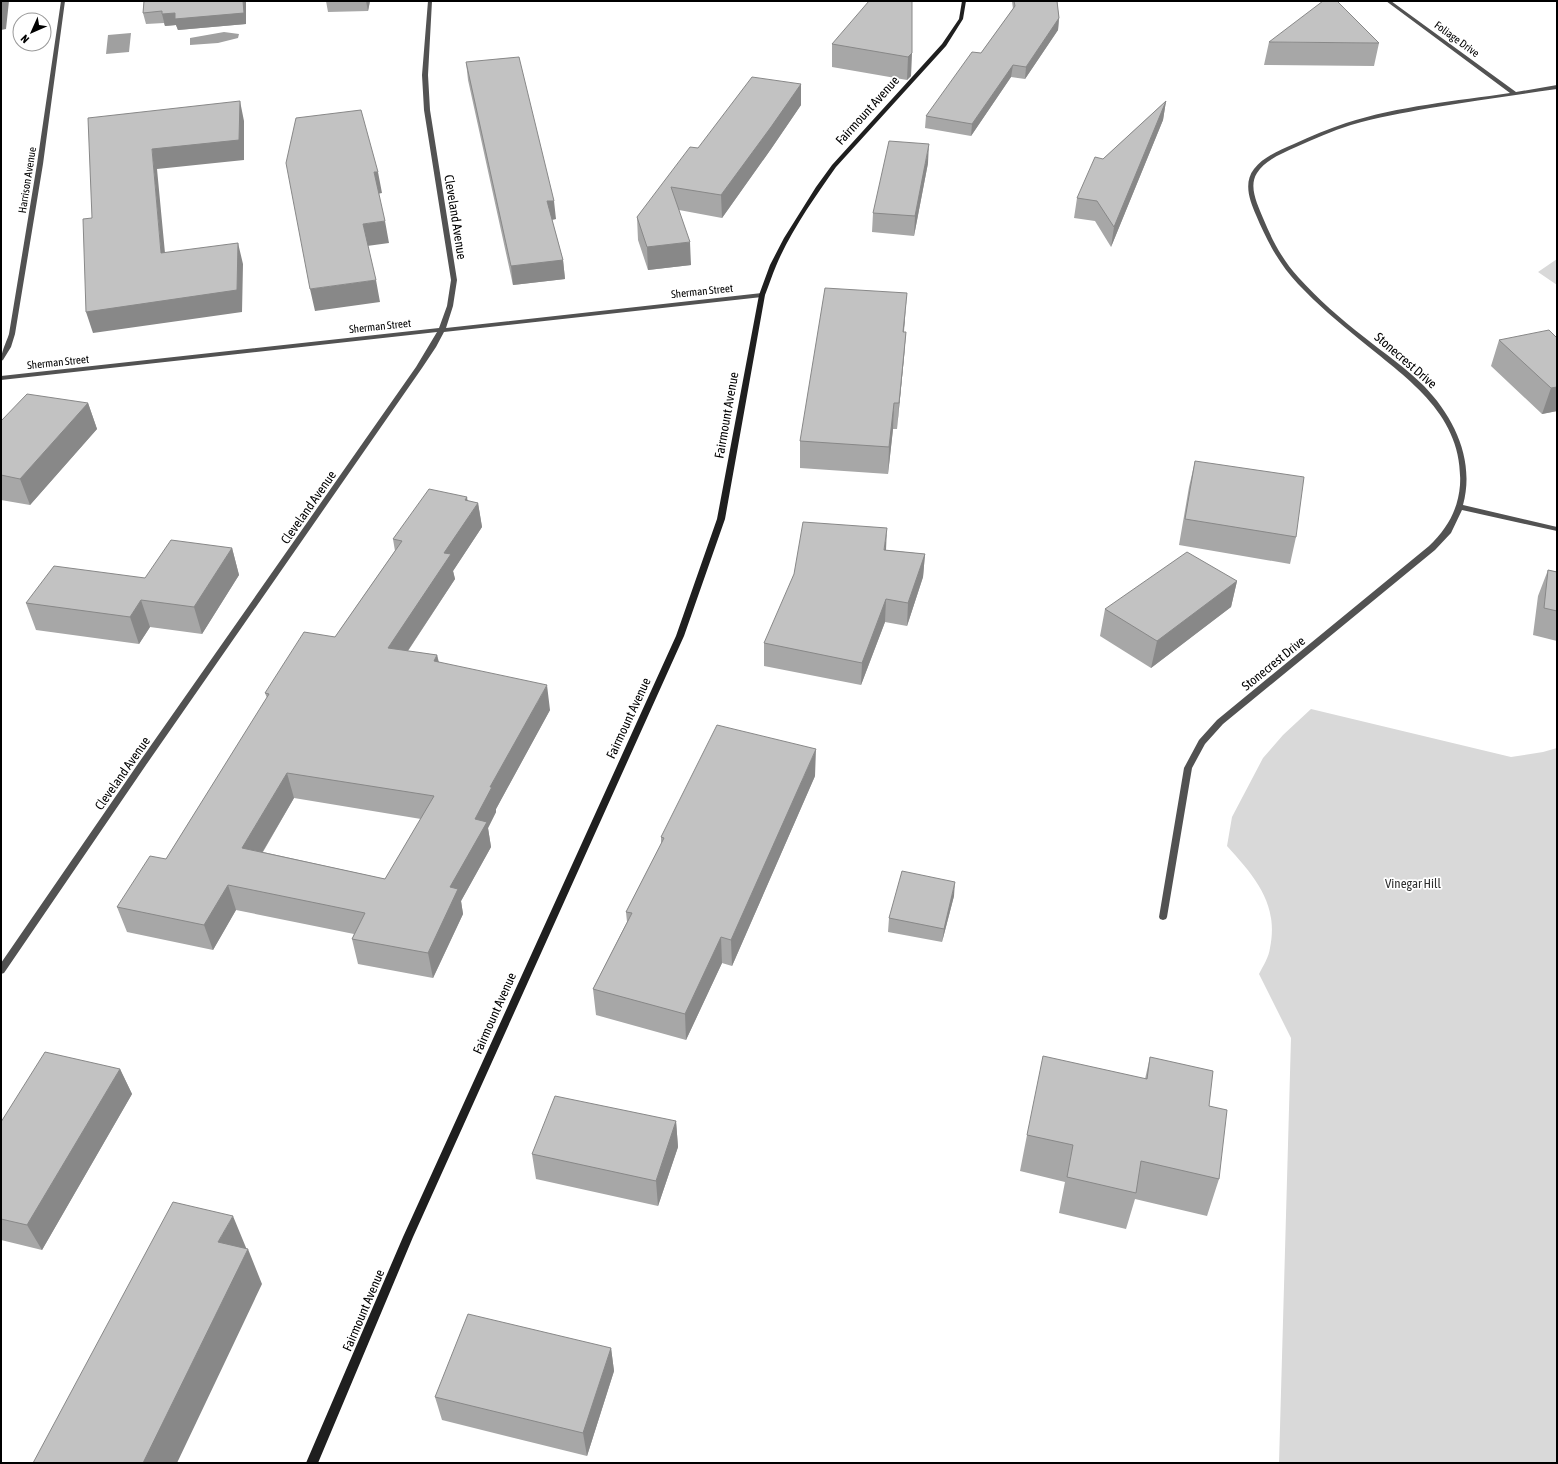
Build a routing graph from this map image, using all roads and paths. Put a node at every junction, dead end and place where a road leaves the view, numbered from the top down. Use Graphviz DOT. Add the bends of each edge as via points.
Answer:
graph roads {
  1 [pos="63,1"];
  2 [pos="430,1"];
  3 [pos="964,1"];
  4 [pos="1388,1"];
  5 [pos="1557,87"];
  6 [pos="1514,93"];
  7 [pos="762,295"];
  8 [pos="443,330"];
  9 [pos="1,359"];
  10 [pos="1,378"];
  11 [pos="1460,507"];
  12 [pos="1557,529"];
  13 [pos="1163,916"];
  14 [pos="1,970"];
  15 [pos="312,1463"];
  1 -- 9 [label="street, Harrison Avenue" via="12,334"];
  2 -- 8 [label="street, Cleveland Avenue" via="425,75 427,110 454,280 451,305"];
  3 -- 7 [label="street, Fairmount Avenue" via="961,19 944,44 834,166 787,238"];
  4 -- 6 [label="street, Foliage Drive"];
  5 -- 6 [label="street, Stonecrest Drive"];
  6 -- 11 [label="street, Stonecrest Drive" via="1396,113 1336,128 1282,151 1256,170 1252,179 1252,200 1262,225 1291,272 1352,330 1421,388 1446,418 1455,435 1464,468"];
  7 -- 8 [label="street, Sherman Street"];
  7 -- 15 [label="street, Fairmount Avenue" via="721,519 680,636 408,1236"];
  8 -- 10 [label="street, Sherman Street"];
  8 -- 14 [label="street, Cleveland Avenue"];
  11 -- 12 [label="street"];
  11 -- 13 [label="street, Stonecrest Drive" via="1447,533 1432,548 1220,722 1202,742 1188,768"];
}
